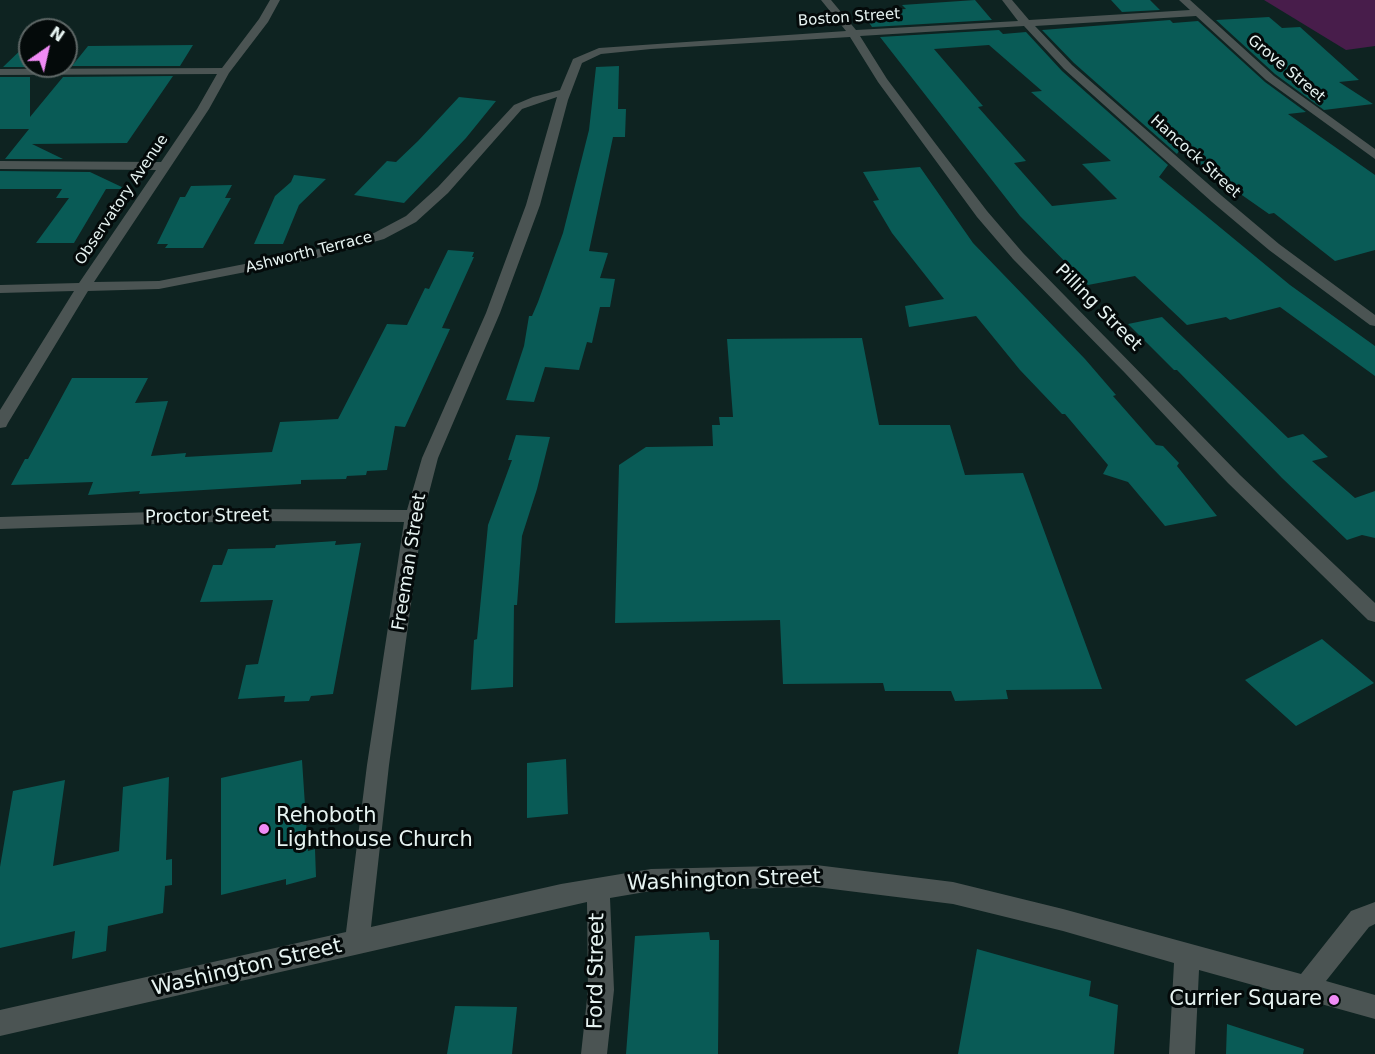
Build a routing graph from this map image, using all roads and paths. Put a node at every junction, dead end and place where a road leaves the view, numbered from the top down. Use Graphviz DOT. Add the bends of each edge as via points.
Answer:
graph roads {
  1 [pos="275,0"];
  2 [pos="826,0"];
  3 [pos="1007,0"];
  4 [pos="1184,0"];
  5 [pos="1196,13"];
  6 [pos="1026,22"];
  7 [pos="854,33"];
  8 [pos="577,61"];
  9 [pos="225,71"];
  10 [pos="0,72"];
  11 [pos="565,92"];
  12 [pos="1375,155"];
  13 [pos="0,165"];
  14 [pos="165,166"];
  15 [pos="83,288"];
  16 [pos="0,289"];
  17 [pos="1375,322"];
  18 [pos="0,423"];
  19 [pos="414,516"];
  20 [pos="0,523"];
  21 [pos="1375,615"];
  22 [pos="598,888"];
  23 [pos="1375,913"];
  24 [pos="357,943"];
  25 [pos="1187,956"];
  26 [pos="1307,986"];
  27 [pos="1375,1007"];
  28 [pos="0,1023"];
  29 [pos="594,1054"];
  30 [pos="1182,1054"];
  1 -- 9 [label="street, Observatory Avenue"];
  2 -- 7 [label="street, Pilling Street"];
  3 -- 6 [label="street, Hancock Street"];
  4 -- 5 [label="street, Grove Street"];
  5 -- 6 [label="street, Boston Street"];
  5 -- 12 [label="street, Grove Street" via="1279,85"];
  6 -- 7 [label="street, Boston Street"];
  6 -- 17 [label="street, Hancock Street" via="1068,67 1217,199"];
  7 -- 8 [label="street, Boston Street" via="599,51"];
  7 -- 21 [label="street, Pilling Street" via="882,80 1018,256 1234,478"];
  8 -- 11 [label="street, Freeman Street"];
  9 -- 10 [label="street"];
  9 -- 14 [label="street, Observatory Avenue"];
  11 -- 15 [label="street, Ashworth Terrace" via="518,107 411,219 379,236 316,254 159,285"];
  11 -- 19 [label="street, Freeman Street" via="533,205 493,312 430,458"];
  13 -- 14 [label="street"];
  14 -- 15 [label="street, Observatory Avenue"];
  15 -- 16 [label="street, Ashworth Terrace"];
  15 -- 18 [label="street, Observatory Avenue"];
  19 -- 20 [label="street, Proctor Street" via="246,515"];
  19 -- 24 [label="street, Freeman Street"];
  22 -- 24 [label="street, Washington Street"];
  22 -- 25 [label="street, Washington Street" via="651,880 776,876 886,883 953,893 1052,917"];
  22 -- 29 [label="street, Ford Street" via="601,990"];
  23 -- 26 [label="street" via="1360,919"];
  24 -- 28 [label="street, Washington Street"];
  25 -- 26 [label="street, Washington Street"];
  25 -- 30 [label="street"];
  26 -- 27 [label="street, Washington Street"];
}
